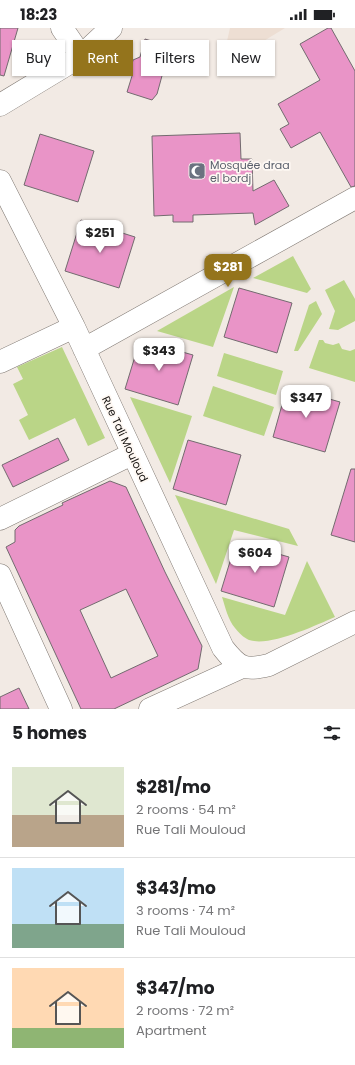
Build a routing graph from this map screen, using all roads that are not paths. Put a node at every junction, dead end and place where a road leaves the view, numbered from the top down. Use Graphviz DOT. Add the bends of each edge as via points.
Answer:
graph roads {
  1 [pos="62,28"];
  2 [pos="111,28"];
  3 [pos="98,40"];
  4 [pos="73,44"];
  5 [pos="73,61"];
  6 [pos="0,105"];
  7 [pos="0,182"];
  8 [pos="355,198"];
  9 [pos="74,327"];
  10 [pos="84,349"];
  11 [pos="0,362"];
  12 [pos="132,454"];
  13 [pos="0,519"];
  14 [pos="0,575"];
  15 [pos="355,622"];
  16 [pos="242,667"];
  17 [pos="61,709"];
  18 [pos="150,709"];
  1 -- 4 [label="street"];
  2 -- 3 [label="street"];
  5 -- 6 [label="street"];
  7 -- 9 [label="street, Rue Tali Mouloud"];
  8 -- 10 [label="street"];
  9 -- 10 [label="street, Rue Tali Mouloud"];
  9 -- 11 [label="street"];
  10 -- 12 [label="street, Rue Tali Mouloud"];
  12 -- 13 [label="street"];
  12 -- 16 [label="street, Rue Tali Mouloud" via="223,648 230,658"];
  14 -- 17 [label="street"];
  15 -- 16 [label="street" via="269,666 254,669"];
  16 -- 18 [label="street"];
}
